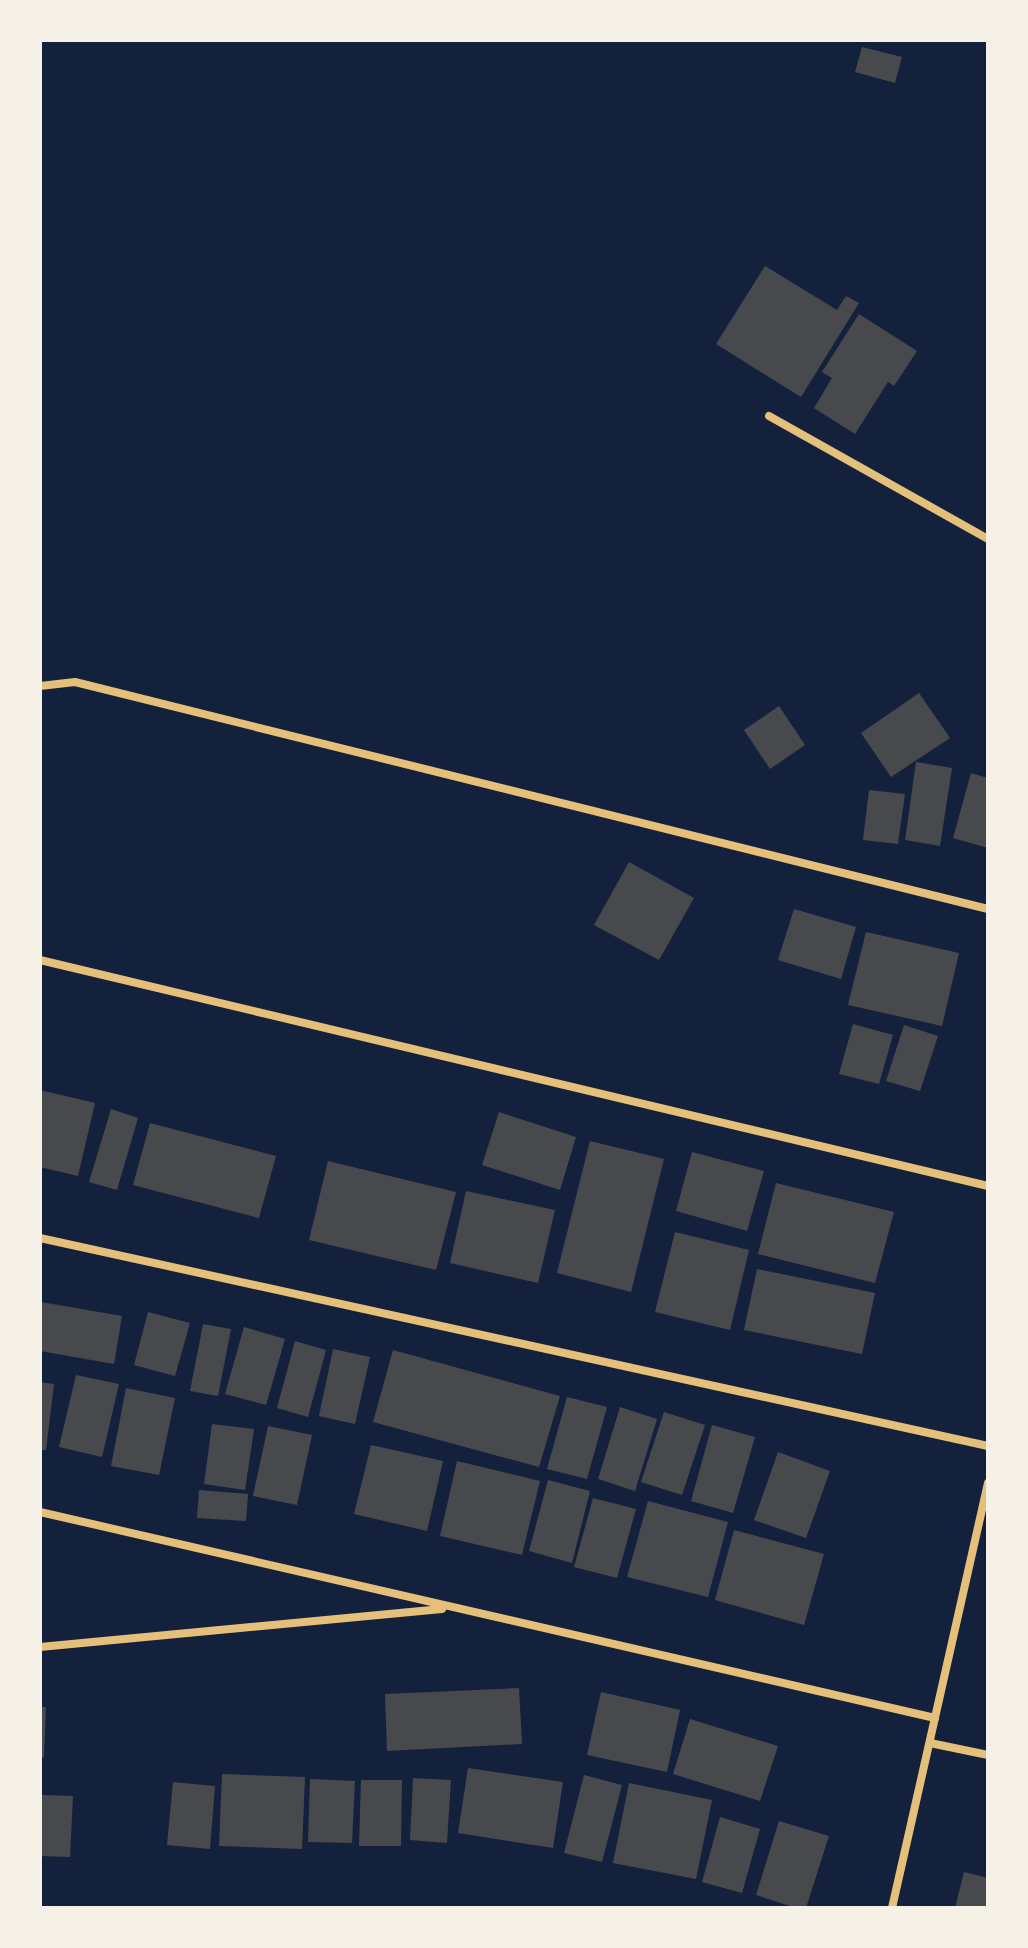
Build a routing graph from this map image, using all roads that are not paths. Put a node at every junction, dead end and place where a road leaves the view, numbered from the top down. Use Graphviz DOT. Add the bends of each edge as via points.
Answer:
graph roads {
  1 [pos="769,416"];
  2 [pos="988,539"];
  3 [pos="40,686"];
  4 [pos="988,909"];
  5 [pos="40,960"];
  6 [pos="988,1186"];
  7 [pos="40,1238"];
  8 [pos="988,1446"];
  9 [pos="988,1483"];
  10 [pos="40,1512"];
  11 [pos="985,1512"];
  12 [pos="451,1609"];
  13 [pos="40,1647"];
  14 [pos="935,1718"];
  15 [pos="930,1743"];
  16 [pos="988,1755"];
  17 [pos="892,1908"];
  1 -- 2 [label="street"];
  3 -- 4 [label="street" via="75,682"];
  5 -- 6 [label="street"];
  7 -- 8 [label="street"];
  9 -- 11 [label="street"];
  10 -- 12 [label="street"];
  11 -- 14 [label="street"];
  12 -- 13 [label="street"];
  12 -- 14 [label="street"];
  14 -- 15 [label="street"];
  15 -- 16 [label="street"];
  15 -- 17 [label="street"];
}
